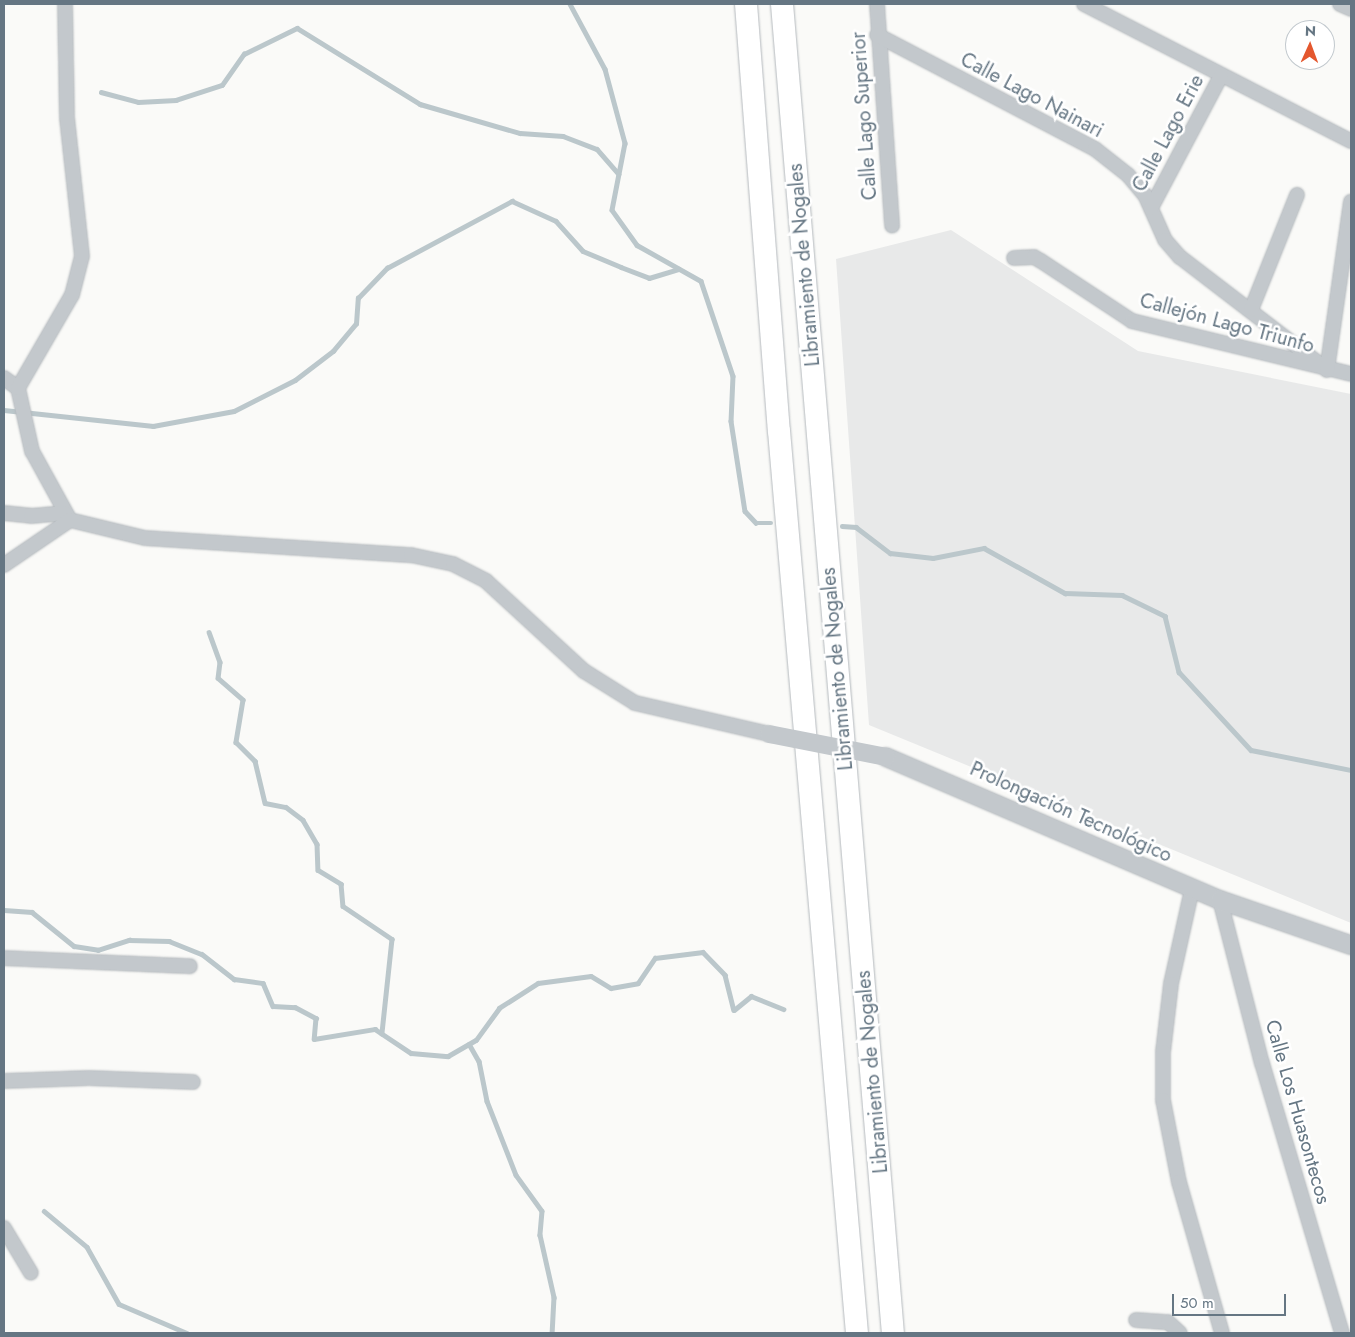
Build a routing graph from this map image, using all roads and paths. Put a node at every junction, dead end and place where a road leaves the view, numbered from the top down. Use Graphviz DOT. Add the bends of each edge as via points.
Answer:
graph roads {
  1 [pos="65,4"];
  2 [pos="746,4"];
  3 [pos="782,4"];
  4 [pos="877,4"];
  5 [pos="1084,4"];
  6 [pos="1340,4"];
  7 [pos="1351,9"];
  8 [pos="877,35"];
  9 [pos="1221,76"];
  10 [pos="1351,140"];
  11 [pos="1297,195"];
  12 [pos="1351,202"];
  13 [pos="1152,208"];
  14 [pos="892,225"];
  15 [pos="1014,258"];
  16 [pos="1251,310"];
  17 [pos="1327,370"];
  18 [pos="1351,374"];
  19 [pos="4,378"];
  20 [pos="18,388"];
  21 [pos="4,513"];
  22 [pos="68,517"];
  23 [pos="4,565"];
  24 [pos="769,734"];
  25 [pos="1192,889"];
  26 [pos="1220,900"];
  27 [pos="1351,945"];
  28 [pos="4,958"];
  29 [pos="190,966"];
  30 [pos="4,1082"];
  31 [pos="193,1082"];
  32 [pos="4,1228"];
  33 [pos="31,1273"];
  34 [pos="1136,1320"];
  35 [pos="857,1333"];
  36 [pos="893,1333"];
  37 [pos="1180,1333"];
  38 [pos="1222,1333"];
  39 [pos="1342,1333"];
  1 -- 20 [label="street" via="67,118 82,256 72,295"];
  2 -- 35 [label="highway, Libramiento de Nogales" via="778,432"];
  3 -- 36 [label="highway, Libramiento de Nogales"];
  4 -- 8 [label="street, Calle Lago Superior"];
  5 -- 9 [label="street"];
  6 -- 7 [label="street"];
  8 -- 13 [label="street, Calle Lago Nainari" via="1095,149 1128,175"];
  8 -- 14 [label="street, Calle Lago Superior"];
  9 -- 10 [label="street"];
  9 -- 13 [label="street, Calle Lago Erie"];
  11 -- 16 [label="street"];
  12 -- 17 [label="street"];
  13 -- 16 [label="street, Calle Lago Nainari" via="1165,240 1180,257"];
  15 -- 17 [label="street, Callejón Lago Triunfo" via="1034,257 1132,321"];
  16 -- 17 [label="street, Calle Lago Nainari"];
  17 -- 18 [label="street, Callejón Lago Triunfo"];
  19 -- 20 [label="street"];
  20 -- 22 [label="street" via="32,451"];
  21 -- 22 [label="street"];
  22 -- 23 [label="street"];
  22 -- 24 [label="street" via="145,538 411,555 453,564 486,581 584,671 635,703"];
  24 -- 25 [label="street, Prolongación Tecnológico, bridge" via="886,757 1070,833"];
  25 -- 26 [label="street, Prolongación Tecnológico"];
  25 -- 38 [label="street" via="1171,984 1163,1052 1163,1100 1179,1182"];
  26 -- 27 [label="street, Prolongación Tecnológico"];
  26 -- 39 [label="street, Calle Los Huasontecos" via="1262,1063"];
  28 -- 29 [label="street"];
  30 -- 31 [label="street" via="89,1078"];
  32 -- 33 [label="street"];
  34 -- 37 [label="street" via="1168,1322"];
}
